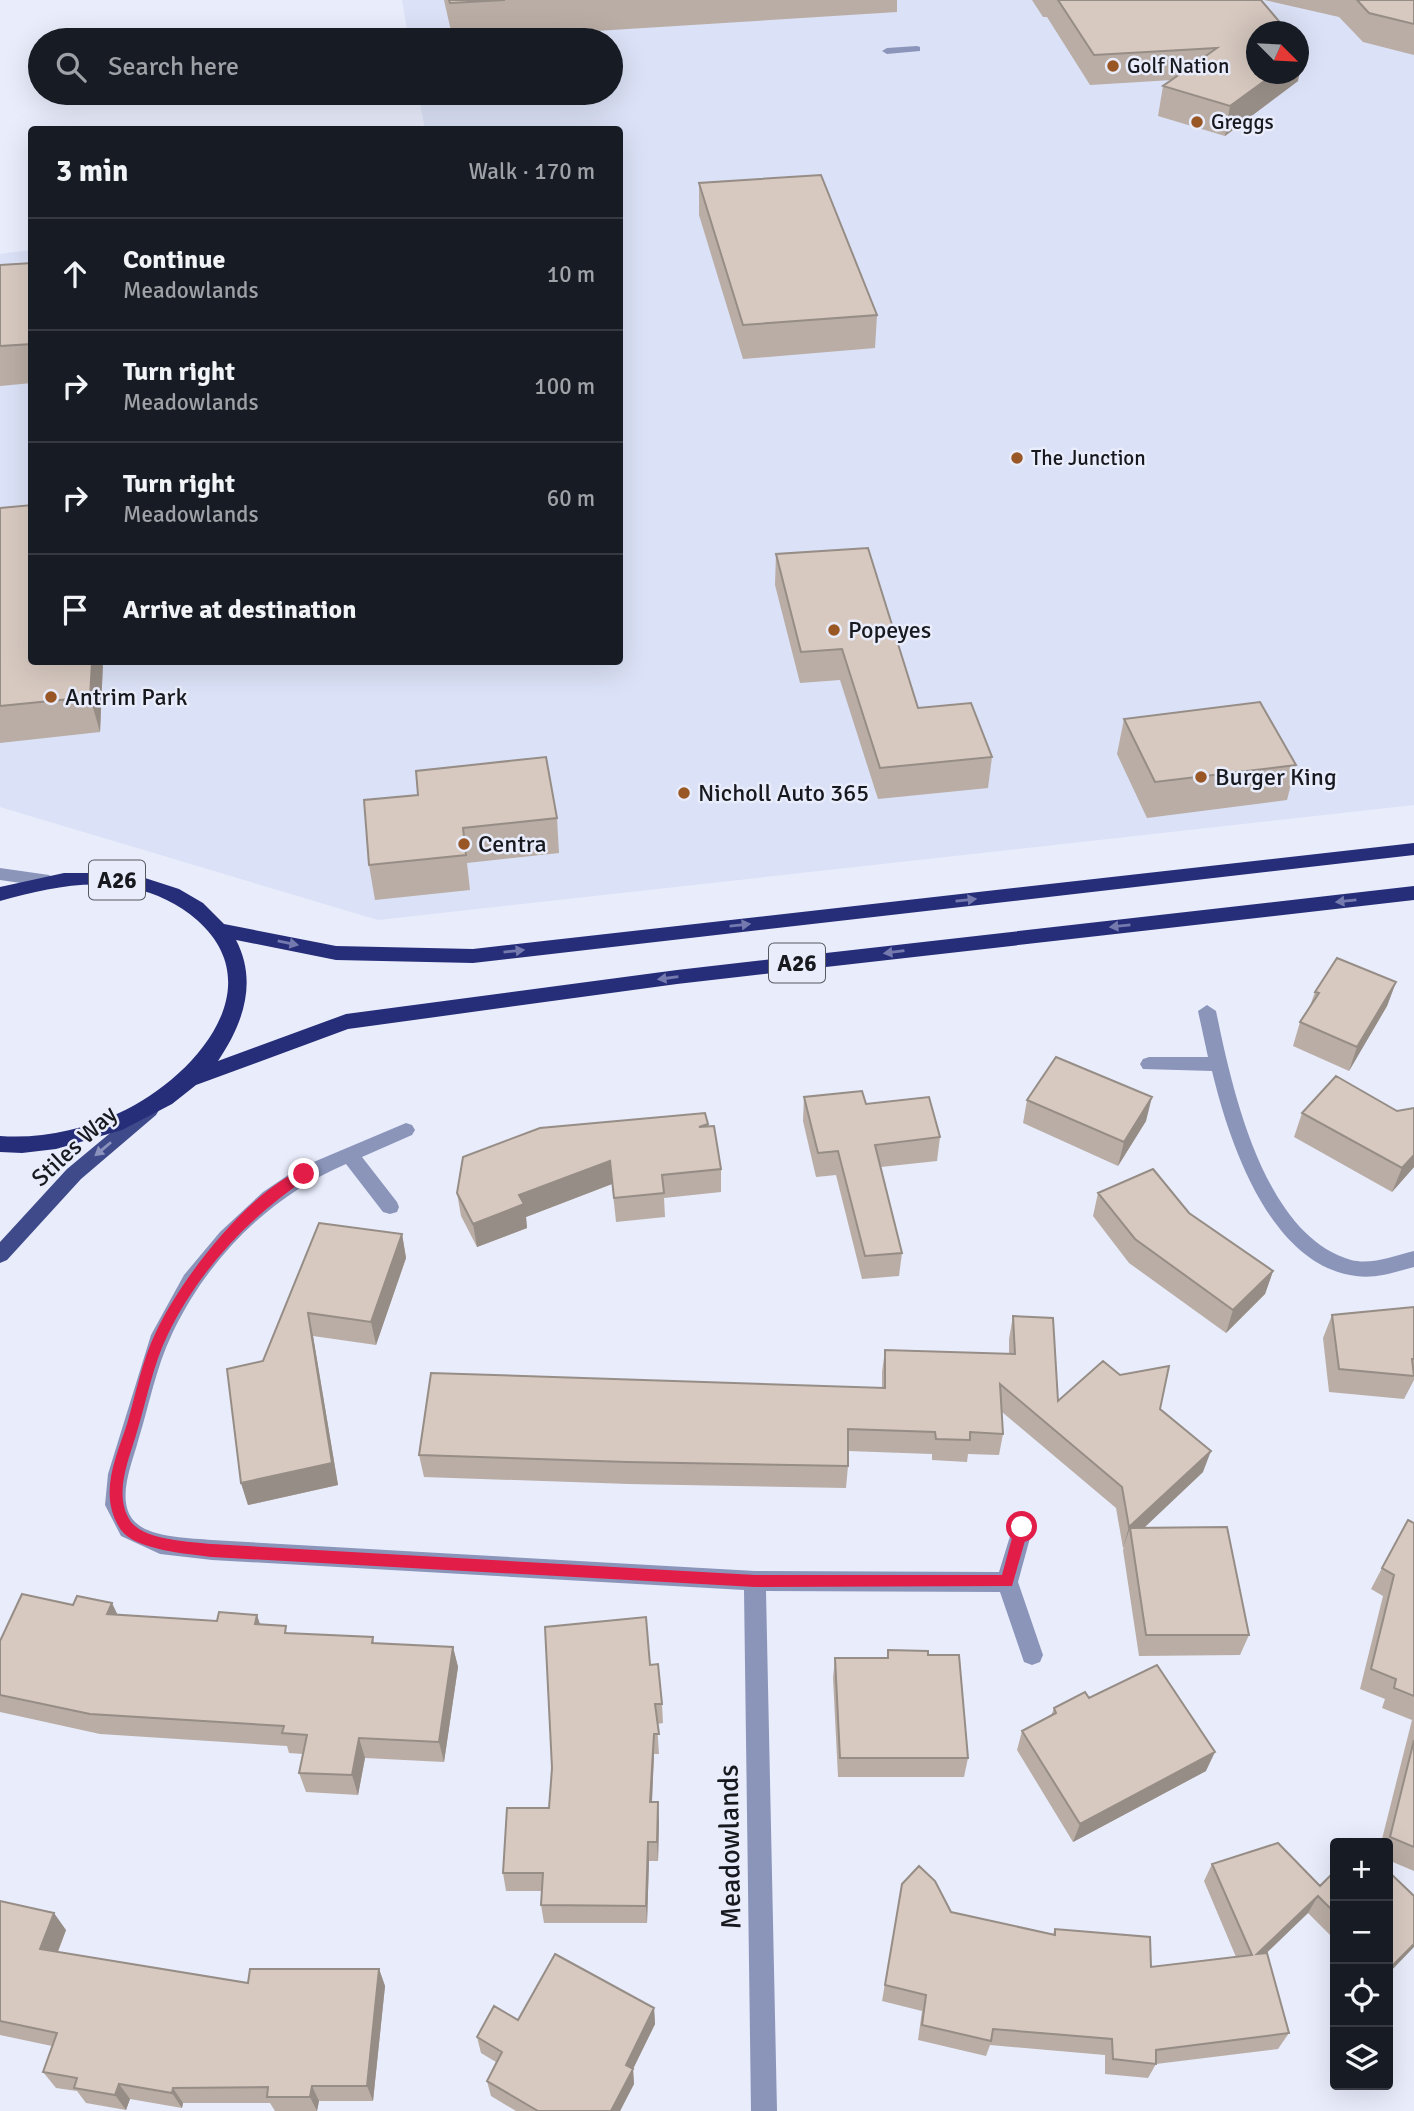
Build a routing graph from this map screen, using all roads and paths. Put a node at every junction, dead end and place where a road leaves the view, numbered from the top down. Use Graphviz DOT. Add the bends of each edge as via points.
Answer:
graph roads {
  1 [pos="917,49"];
  2 [pos="887,51"];
  3 [pos="1414,849"];
  4 [pos="0,874"];
  5 [pos="49,881"];
  6 [pos="1414,893"];
  7 [pos="0,894"];
  8 [pos="221,930"];
  9 [pos="1208,1011"];
  10 [pos="1149,1064"];
  11 [pos="1217,1065"];
  12 [pos="191,1079"];
  13 [pos="155,1105"];
  14 [pos="406,1130"];
  15 [pos="0,1144"];
  16 [pos="350,1155"];
  17 [pos="390,1207"];
  18 [pos="0,1255"];
  19 [pos="1414,1259"];
  20 [pos="1022,1527"];
  21 [pos="755,1581"];
  22 [pos="1007,1582"];
  23 [pos="1032,1655"];
  24 [pos="764,2111"];
  1 -- 2 [label="street"];
  8 -- 3 [label="highway, A26, one-way" via="336,953 473,956"];
  4 -- 5 [label="street"];
  5 -- 7 [label="highway, A26"];
  5 -- 8 [label="highway, A26" via="105,878 156,887 194,905"];
  6 -- 12 [label="highway, A26, one-way" via="677,977 346,1022"];
  8 -- 12 [label="highway, A26" via="237,966 236,1007 217,1048"];
  9 -- 11 [label="street"];
  10 -- 11 [label="street"];
  11 -- 19 [label="street" via="1238,1135 1277,1213 1294,1236 1325,1259 1350,1268"];
  12 -- 13 [label="highway, A26"];
  13 -- 15 [label="highway, A26" via="109,1127 58,1141"];
  13 -- 18 [label="main road, Stiles Way, one-way" via="74,1174"];
  14 -- 16 [label="street"];
  16 -- 17 [label="street"];
  16 -- 21 [label="street" via="304,1174 270,1197 227,1237 191,1281 161,1335 118,1474 115,1505 128,1529 160,1544 212,1550"];
  20 -- 22 [label="street"];
  21 -- 22 [label="street"];
  21 -- 24 [label="street, Meadowlands"];
  22 -- 23 [label="street"];
}
